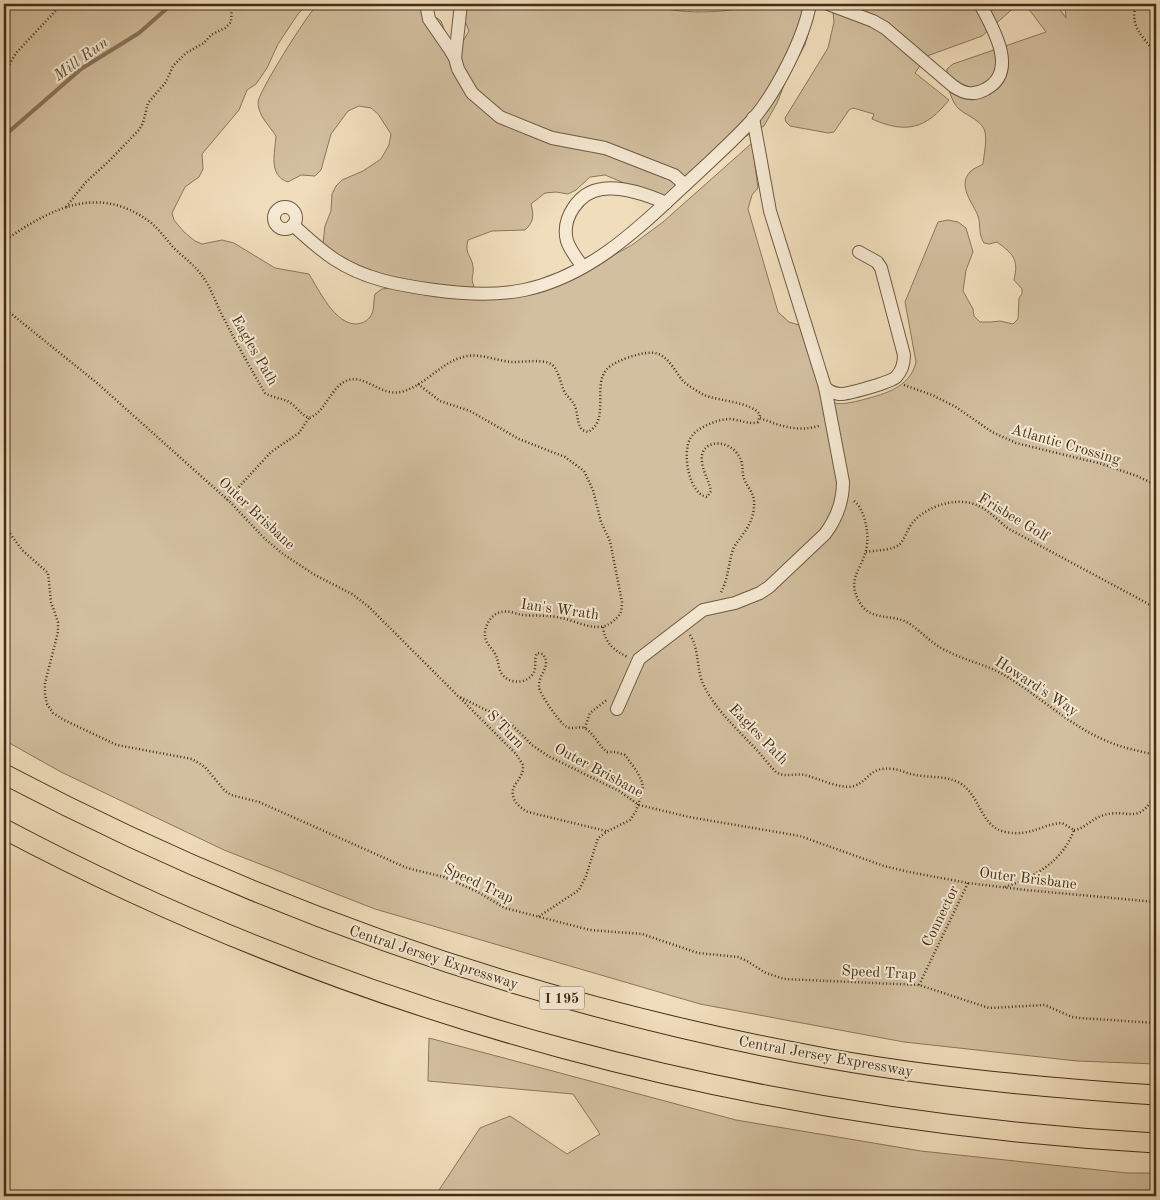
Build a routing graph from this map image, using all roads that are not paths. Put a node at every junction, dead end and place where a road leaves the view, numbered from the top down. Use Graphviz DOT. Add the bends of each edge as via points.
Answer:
graph roads {
  1 [pos="426,4"];
  2 [pos="461,4"];
  3 [pos="810,4"];
  4 [pos="828,4"];
  5 [pos="980,4"];
  6 [pos="455,58"];
  7 [pos="754,118"];
  8 [pos="685,184"];
  9 [pos="666,203"];
  10 [pos="293,225"];
  11 [pos="859,252"];
  12 [pos="583,267"];
  13 [pos="824,387"];
  14 [pos="617,709"];
  15 [pos="4,774"];
  16 [pos="4,829"];
  17 [pos="1156,1095"];
  18 [pos="1156,1143"];
  1 -- 6 [label="street" via="429,19"];
  2 -- 6 [label="street"];
  3 -- 7 [label="street" via="788,61"];
  4 -- 5 [label="street" via="885,28 953,86 971,94 995,82 1003,66 997,39"];
  6 -- 8 [label="street" via="472,93 500,117 552,138 605,148 674,175"];
  7 -- 8 [label="street"];
  7 -- 13 [label="street" via="770,211"];
  8 -- 9 [label="street"];
  9 -- 12 [label="street" via="624,240"];
  9 -- 12 [label="street" via="645,195 606,189 596,190 582,198 570,213 566,231 569,247"];
  10 -- 12 [label="street" via="345,266 398,285 444,291 509,292 537,287"];
  11 -- 13 [label="street" via="881,268 904,355 903,368 890,381 842,395"];
  13 -- 14 [label="street" via="843,482 837,515 825,534 760,593 700,612 640,659"];
  15 -- 17 [label="highway, Central Jersey Expressway / I 195" via="164,854 284,904 399,947 566,999 720,1037 832,1059 979,1080"];
  16 -- 18 [label="highway" via="148,899 311,967 478,1024 564,1049 722,1087 879,1115 1083,1139"];
}
